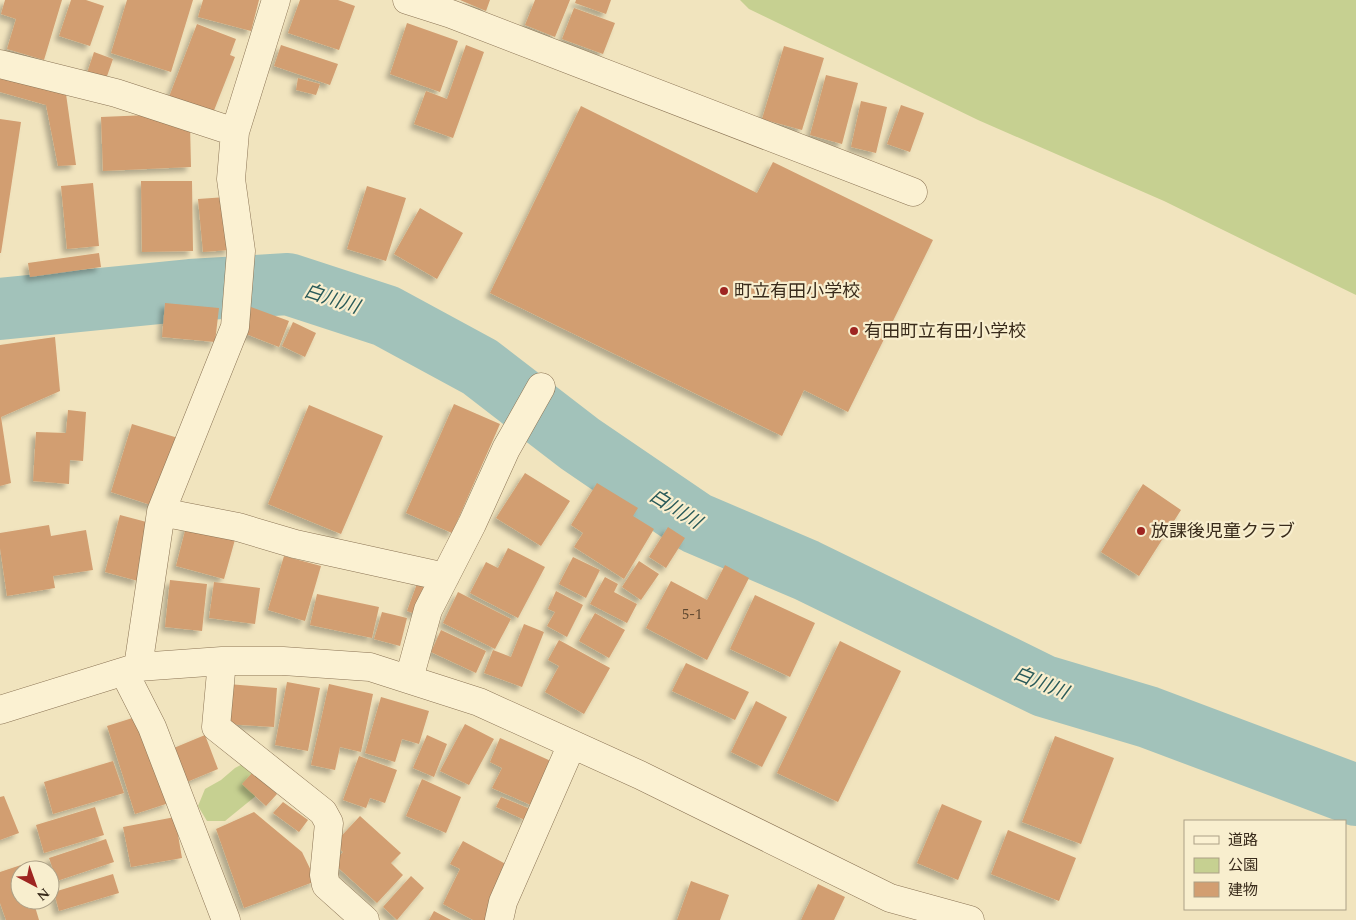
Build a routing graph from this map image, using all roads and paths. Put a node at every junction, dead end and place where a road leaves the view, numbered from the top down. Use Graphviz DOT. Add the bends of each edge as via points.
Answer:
graph roads {
  1 [pos="276,0"];
  2 [pos="407,0"];
  3 [pos="0,64"];
  4 [pos="235,132"];
  5 [pos="913,192"];
  6 [pos="541,387"];
  7 [pos="161,512"];
  8 [pos="445,577"];
  9 [pos="222,661"];
  10 [pos="131,670"];
  11 [pos="409,679"];
  12 [pos="0,710"];
  13 [pos="572,744"];
  14 [pos="226,920"];
  15 [pos="365,920"];
  16 [pos="499,920"];
  17 [pos="970,920"];
  1 -- 4 [label="street"];
  2 -- 5 [label="street" via="451,14"];
  3 -- 4 [label="street" via="116,92"];
  4 -- 7 [label="street" via="231,179 241,251 235,327"];
  6 -- 8 [label="street" via="506,449"];
  7 -- 8 [label="street" via="238,527 295,544"];
  7 -- 10 [label="street"];
  8 -- 11 [label="street" via="428,610"];
  9 -- 10 [label="street"];
  9 -- 11 [label="street" via="370,667"];
  9 -- 15 [label="street" via="216,727 323,812 329,823 326,885"];
  10 -- 12 [label="street"];
  10 -- 14 [label="street"];
  11 -- 13 [label="street" via="479,702"];
  13 -- 16 [label="street" via="503,902"];
  13 -- 17 [label="street" via="890,898"];
}
